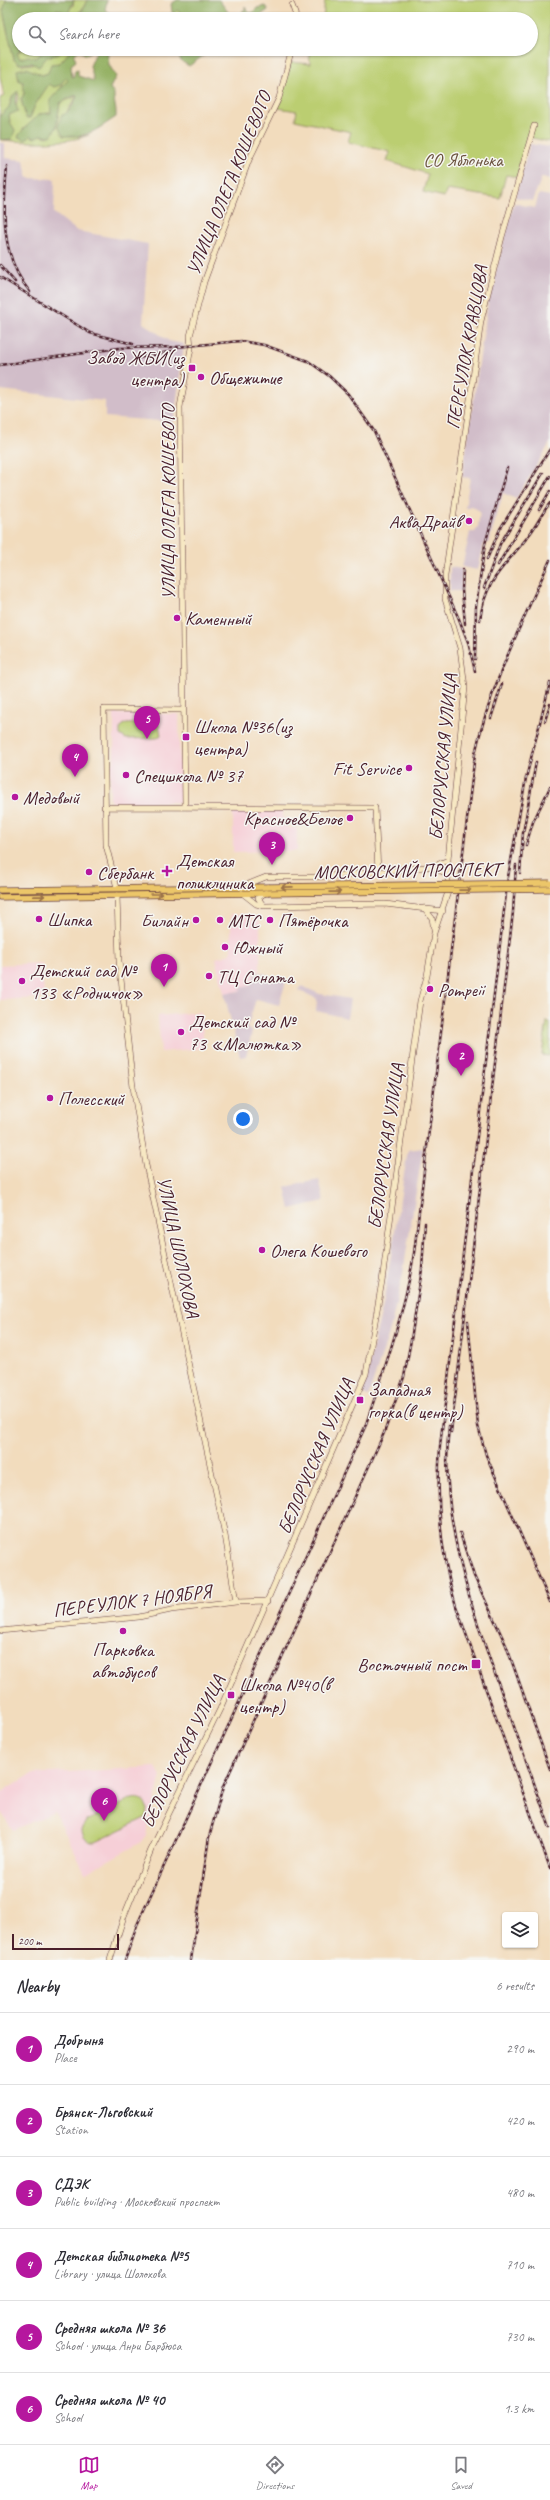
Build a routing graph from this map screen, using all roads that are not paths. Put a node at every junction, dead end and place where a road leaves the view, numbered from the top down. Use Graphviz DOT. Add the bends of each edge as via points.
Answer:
graph roads {
  1 [pos="292,5"];
  2 [pos="294,12"];
  3 [pos="290,56"];
  4 [pos="534,126"];
  5 [pos="445,576"];
  6 [pos="183,710"];
  7 [pos="185,806"];
  8 [pos="104,807"];
  9 [pos="448,860"];
  10 [pos="428,867"];
  11 [pos="378,872"];
  12 [pos="266,877"];
  13 [pos="448,878"];
  14 [pos="550,883"];
  15 [pos="240,887"];
  16 [pos="117,888"];
  17 [pos="550,889"];
  18 [pos="0,890"];
  19 [pos="266,890"];
  20 [pos="242,893"];
  21 [pos="117,895"];
  22 [pos="0,897"];
  23 [pos="264,906"];
  24 [pos="423,907"];
  25 [pos="443,911"];
  26 [pos="434,933"];
  27 [pos="268,1601"];
  28 [pos="236,1602"];
  29 [pos="0,1631"];
  30 [pos="110,1960"];
  1 -- 2 [label="street"];
  3 -- 6 [label="street, УЛИЦА ОЛЕГА КОШЕВОГО" via="279,98 249,160 209,267 190,336 191,348 179,420"];
  4 -- 5 [label="street, ПЕРЕУЛОК КРАВЦОВА" via="481,321"];
  5 -- 9 [label="street, БЕЛОРУССКАЯ УЛИЦА" via="445,599 460,648 466,687"];
  6 -- 7 [label="street, УЛИЦА ОЛЕГА КОШЕВОГО"];
  6 -- 8 [label="street" via="104,709"];
  7 -- 8 [label="street"];
  7 -- 11 [label="street" via="375,808"];
  8 -- 16 [label="street" via="106,849"];
  9 -- 10 [label="street, МОСКОВСКИЙ ПРОСПЕКТ" via="443,864"];
  9 -- 13 [label="street, БЕЛОРУССКАЯ УЛИЦА"];
  10 -- 11 [label="street, МОСКОВСКИЙ ПРОСПЕКТ"];
  10 -- 13 [label="street, МОСКОВСКИЙ ПРОСПЕКТ" via="443,872"];
  11 -- 12 [label="street, МОСКОВСКИЙ ПРОСПЕКТ" via="316,877"];
  12 -- 15 [label="street, МОСКОВСКИЙ ПРОСПЕКТ"];
  12 -- 19 [label="street" via="261,882"];
  13 -- 25 [label="street, БЕЛОРУССКАЯ УЛИЦА" via="448,892"];
  14 -- 19 [label="main road, МОСКОВСКИЙ ПРОСПЕКТ, one-way, bridge"];
  15 -- 16 [label="main road, МОСКОВСКИЙ ПРОСПЕКТ"];
  15 -- 19 [label="main road, МОСКОВСКИЙ ПРОСПЕКТ"];
  16 -- 18 [label="main road, МОСКОВСКИЙ ПРОСПЕКТ"];
  16 -- 21 [label="main road"];
  19 -- 17 [label="main road, МОСКОВСКИЙ ПРОСПЕКТ, one-way, bridge"];
  19 -- 20 [label="main road, МОСКОВСКИЙ ПРОСПЕКТ"];
  19 -- 23 [label="street" via="258,898"];
  21 -- 20 [label="main road, МОСКОВСКИЙ ПРОСПЕКТ, one-way"];
  20 -- 23 [label="street, МОСКОВСКИЙ ПРОСПЕКТ" via="256,904"];
  22 -- 21 [label="main road, МОСКОВСКИЙ ПРОСПЕКТ, one-way"];
  21 -- 28 [label="street, УЛИЦА ШОЛОХОВА" via="119,960 132,1087 146,1165 225,1535"];
  23 -- 24 [label="street, МОСКОВСКИЙ ПРОСПЕКТ" via="385,904"];
  24 -- 25 [label="street, МОСКОВСКИЙ ПРОСПЕКТ"];
  24 -- 26 [label="street, МОСКОВСКИЙ ПРОСПЕКТ" via="432,918"];
  25 -- 26 [label="street, БЕЛОРУССКАЯ УЛИЦА"];
  26 -- 27 [label="street, БЕЛОРУССКАЯ УЛИЦА" via="428,976 420,1001 382,1281 366,1374"];
  27 -- 28 [label="street, ПЕРЕУЛОК 7 НОЯБРЯ"];
  27 -- 30 [label="street, БЕЛОРУССКАЯ УЛИЦА" via="220,1709 151,1850 124,1916"];
  28 -- 29 [label="street, ПЕРЕУЛОК 7 НОЯБРЯ" via="171,1610 139,1617"];
}
